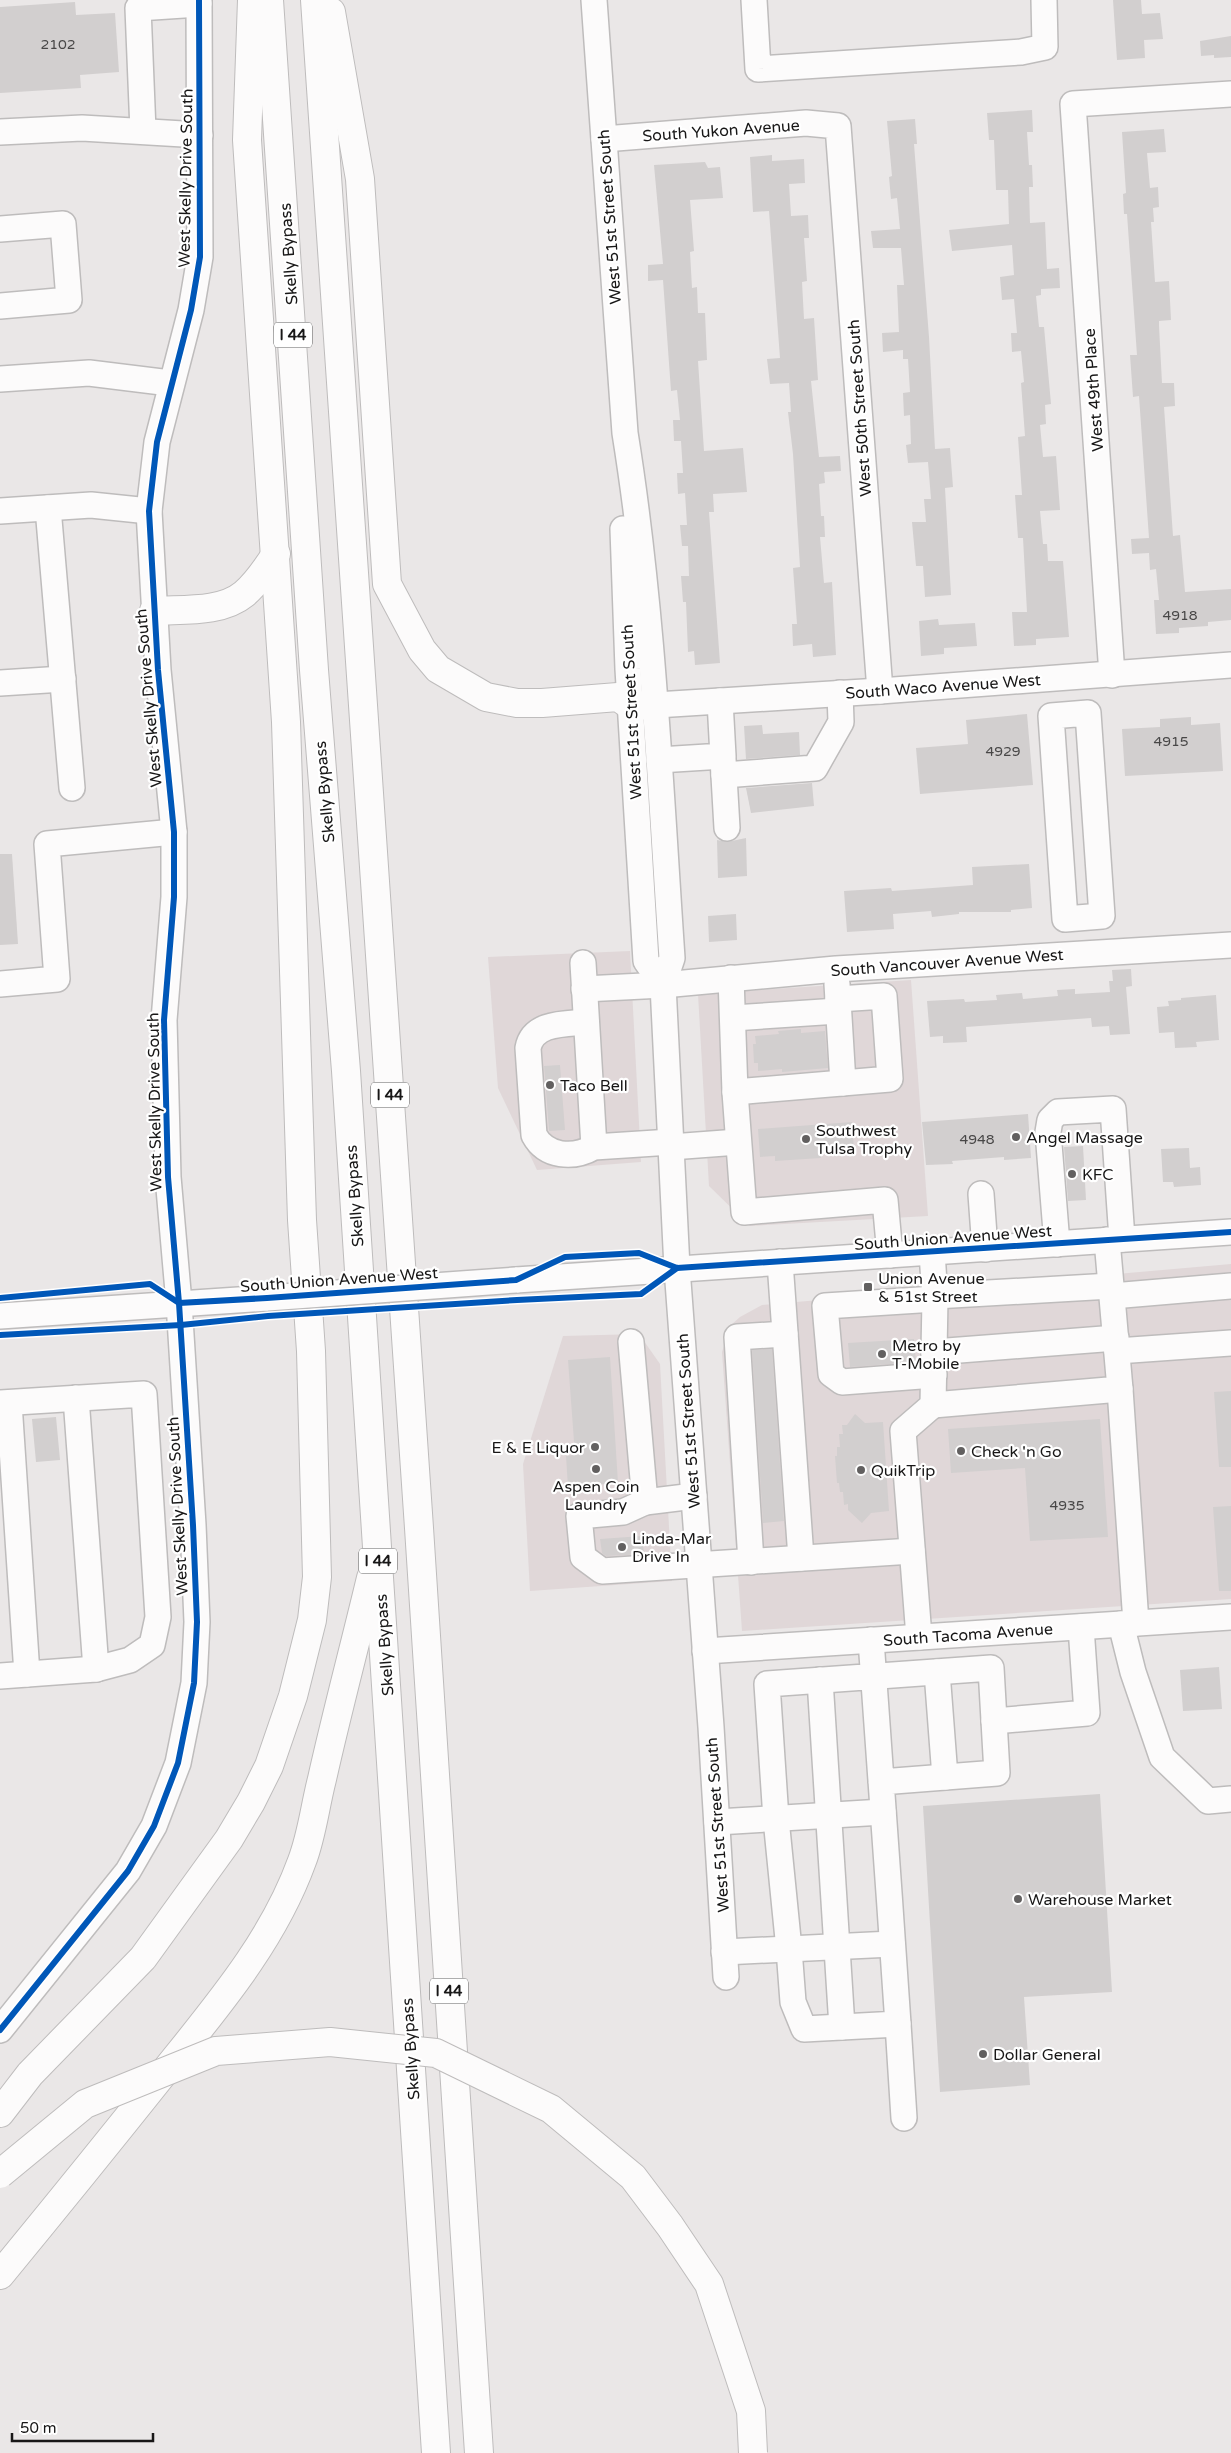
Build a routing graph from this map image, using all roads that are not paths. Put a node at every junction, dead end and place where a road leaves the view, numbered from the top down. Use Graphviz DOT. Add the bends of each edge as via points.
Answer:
graph roads {
  1 [pos="252,0"];
  2 [pos="269,0"];
  3 [pos="314,0"];
  4 [pos="329,0"];
  5 [pos="594,0"];
  6 [pos="754,0"];
  7 [pos="1044,0"];
  8 [pos="199,2"];
  9 [pos="1231,94"];
  10 [pos="838,126"];
  11 [pos="143,131"];
  12 [pos="0,132"];
  13 [pos="200,135"];
  14 [pos="604,139"];
  15 [pos="0,229"];
  16 [pos="0,306"];
  17 [pos="0,379"];
  18 [pos="170,384"];
  19 [pos="48,508"];
  20 [pos="0,511"];
  21 [pos="149,511"];
  22 [pos="276,554"];
  23 [pos="154,611"];
  24 [pos="1231,665"];
  25 [pos="1112,675"];
  26 [pos="1068,678"];
  27 [pos="63,679"];
  28 [pos="0,683"];
  29 [pos="880,691"];
  30 [pos="840,693"];
  31 [pos="720,701"];
  32 [pos="643,705"];
  33 [pos="1071,714"];
  34 [pos="659,760"];
  35 [pos="723,766"];
  36 [pos="72,788"];
  37 [pos="727,828"];
  38 [pos="174,832"];
  39 [pos="1231,945"];
  40 [pos="583,963"];
  41 [pos="836,970"];
  42 [pos="731,978"];
  43 [pos="0,984"];
  44 [pos="663,985"];
  45 [pos="584,989"];
  46 [pos="838,1005"];
  47 [pos="733,1018"];
  48 [pos="586,1022"];
  49 [pos="844,1083"];
  50 [pos="734,1092"];
  51 [pos="738,1142"];
  52 [pos="671,1145"];
  53 [pos="594,1147"];
  54 [pos="981,1194"];
  55 [pos="1231,1232"];
  56 [pos="1114,1240"];
  57 [pos="1057,1244"];
  58 [pos="985,1249"];
  59 [pos="932,1252"];
  60 [pos="890,1255"];
  61 [pos="780,1262"];
  62 [pos="676,1268"];
  63 [pos="1231,1286"];
  64 [pos="1112,1291"];
  65 [pos="935,1297"];
  66 [pos="180,1303"];
  67 [pos="0,1316"];
  68 [pos="785,1334"];
  69 [pos="631,1342"];
  70 [pos="1231,1343"];
  71 [pos="1116,1345"];
  72 [pos="934,1363"];
  73 [pos="1120,1389"];
  74 [pos="76,1398"];
  75 [pos="5,1403"];
  76 [pos="933,1405"];
  77 [pos="694,1496"];
  78 [pos="644,1502"];
  79 [pos="912,1551"];
  80 [pos="378,1552"];
  81 [pos="801,1558"];
  82 [pos="751,1562"];
  83 [pos="699,1565"];
  84 [pos="1231,1617"];
  85 [pos="1128,1624"];
  86 [pos="1080,1627"];
  87 [pos="919,1637"];
  88 [pos="871,1640"];
  89 [pos="705,1650"];
  90 [pos="96,1669"];
  91 [pos="937,1672"];
  92 [pos="27,1674"];
  93 [pos="0,1676"];
  94 [pos="874,1676"];
  95 [pos="820,1680"];
  96 [pos="994,1721"];
  97 [pos="945,1777"];
  98 [pos="881,1782"];
  99 [pos="1231,1799"];
  100 [pos="883,1812"];
  101 [pos="828,1816"];
  102 [pos="776,1819"];
  103 [pos="718,1822"];
  104 [pos="892,1944"];
  105 [pos="837,1946"];
  106 [pos="789,1949"];
  107 [pos="724,1952"];
  108 [pos="726,1977"];
  109 [pos="898,2024"];
  110 [pos="842,2027"];
  111 [pos="0,2030"];
  112 [pos="0,2112"];
  113 [pos="904,2118"];
  114 [pos="0,2174"];
  115 [pos="0,2275"];
  116 [pos="473,2367"];
  117 [pos="436,2453"];
  118 [pos="479,2453"];
  119 [pos="492,2453"];
  120 [pos="753,2453"];
  1 -- 22 [label="highway" via="247,140"];
  2 -- 80 [label="highway, Skelly Bypass / I 44"];
  3 -- 116 [label="highway, I 44"];
  4 -- 32 [label="highway" via="360,179 387,584 422,650 438,669 486,697 517,703 542,703 618,697"];
  5 -- 14 [label="street, West 51st Street South"];
  6 -- 7 [label="street" via="758,69 1021,52 1045,47"];
  8 -- 11 [label="street" via="138,8"];
  8 -- 13 [label="street, West Skelly Drive South"];
  9 -- 25 [label="street, West 49th Place" via="1073,104"];
  10 -- 14 [label="street, South Yukon Avenue" via="806,123"];
  10 -- 29 [label="street, West 50th Street South"];
  11 -- 12 [label="street" via="82,128"];
  11 -- 13 [label="street"];
  13 -- 18 [label="street, West Skelly Drive South" via="200,257 191,310"];
  14 -- 32 [label="street, West 51st Street South" via="625,433 636,507"];
  15 -- 16 [label="street" via="64,224 70,300"];
  17 -- 18 [label="street" via="89,373"];
  18 -- 21 [label="street, West Skelly Drive South" via="157,442"];
  19 -- 20 [label="street"];
  19 -- 21 [label="street" via="91,505"];
  19 -- 27 [label="street"];
  21 -- 23 [label="street, West Skelly Drive South"];
  22 -- 23 [label="highway" via="258,579 236,600 219,606"];
  22 -- 112 [label="highway" via="286,731 302,1220 311,1351 317,1577 312,1620 283,1729 269,1766 228,1839 143,1958 30,2074"];
  23 -- 38 [label="street, West Skelly Drive South"];
  24 -- 25 [label="street, South Waco Avenue West"];
  25 -- 26 [label="street, South Waco Avenue West"];
  26 -- 29 [label="street, South Waco Avenue West"];
  26 -- 33 [label="street"];
  27 -- 28 [label="street"];
  27 -- 36 [label="street"];
  29 -- 30 [label="street, South Waco Avenue West"];
  30 -- 31 [label="street, South Waco Avenue West"];
  30 -- 35 [label="street" via="841,722 815,768"];
  31 -- 32 [label="street, South Waco Avenue West"];
  31 -- 35 [label="street"];
  32 -- 34 [label="street, West 51st Street South"];
  32 -- 44 [label="street, West 51st Street South" via="646,961"];
  33 -- 33 [label="street" via="1051,716 1065,919 1102,916 1088,713"];
  34 -- 35 [label="street"];
  34 -- 44 [label="street, West 51st Street South" via="672,958"];
  35 -- 37 [label="street"];
  38 -- 43 [label="street" via="47,844 57,979"];
  38 -- 66 [label="street, West Skelly Drive South" via="174,897 164,1020 168,1178"];
  39 -- 41 [label="street, South Vancouver Avenue West"];
  40 -- 45 [label="street"];
  41 -- 42 [label="street, South Vancouver Avenue West"];
  41 -- 46 [label="street"];
  42 -- 44 [label="street, South Vancouver Avenue West"];
  42 -- 47 [label="street"];
  44 -- 45 [label="street, South Vancouver Avenue West"];
  44 -- 52 [label="street, West 51st Street South"];
  45 -- 48 [label="street"];
  46 -- 47 [label="street"];
  46 -- 49 [label="street"];
  46 -- 49 [label="street" via="884,996 890,1079"];
  47 -- 50 [label="street"];
  48 -- 53 [label="street"];
  48 -- 53 [label="street" via="538,1031 530,1038 528,1048 534,1134 540,1145 559,1154 585,1152"];
  49 -- 50 [label="street"];
  50 -- 51 [label="street"];
  51 -- 52 [label="street"];
  51 -- 60 [label="street" via="744,1212 885,1200"];
  52 -- 53 [label="street"];
  52 -- 62 [label="street, West 51st Street South"];
  54 -- 58 [label="street"];
  55 -- 56 [label="street, South Union Avenue West"];
  56 -- 57 [label="street, South Union Avenue West"];
  56 -- 57 [label="street" via="1113,1108 1058,1112 1050,1120 1048,1132"];
  56 -- 64 [label="street"];
  57 -- 58 [label="street, South Union Avenue West"];
  58 -- 59 [label="street, South Union Avenue West"];
  59 -- 60 [label="street, South Union Avenue West"];
  59 -- 65 [label="street"];
  60 -- 61 [label="street, South Union Avenue West"];
  61 -- 62 [label="street, South Union Avenue West"];
  61 -- 68 [label="street"];
  62 -- 66 [label="street, South Union Avenue West, bridge"];
  62 -- 77 [label="street, West 51st Street South"];
  63 -- 64 [label="street"];
  64 -- 65 [label="street"];
  64 -- 71 [label="street"];
  65 -- 72 [label="street"];
  65 -- 72 [label="street" via="826,1306 831,1374 842,1382"];
  66 -- 67 [label="street, South Union Avenue West"];
  66 -- 111 [label="street, West Skelly Drive South" via="197,1622 194,1683 178,1763 154,1826 128,1870"];
  68 -- 81 [label="street"];
  68 -- 82 [label="street" via="737,1337"];
  69 -- 78 [label="street"];
  70 -- 71 [label="street"];
  71 -- 72 [label="street"];
  71 -- 73 [label="street"];
  72 -- 76 [label="street"];
  73 -- 76 [label="street"];
  73 -- 85 [label="street"];
  74 -- 75 [label="street"];
  74 -- 90 [label="street"];
  74 -- 90 [label="street" via="144,1394 158,1617 152,1645 130,1660"];
  75 -- 92 [label="street"];
  76 -- 79 [label="street" via="903,1431"];
  77 -- 78 [label="street"];
  77 -- 83 [label="street, West 51st Street South"];
  78 -- 83 [label="street" via="623,1512 579,1516 583,1557 602,1571"];
  79 -- 81 [label="street"];
  79 -- 87 [label="street"];
  80 -- 115 [label="highway" via="303,1861 280,1909 261,1945 230,1990"];
  80 -- 117 [label="highway, Skelly Bypass / I 44"];
  81 -- 82 [label="street"];
  82 -- 83 [label="street"];
  83 -- 89 [label="street, West 51st Street South"];
  84 -- 85 [label="street, South Tacoma Avenue"];
  85 -- 86 [label="street, South Tacoma Avenue"];
  85 -- 99 [label="street" via="1133,1672 1162,1757 1208,1801"];
  86 -- 87 [label="street, South Tacoma Avenue"];
  86 -- 96 [label="street" via="1087,1713"];
  87 -- 88 [label="street, South Tacoma Avenue"];
  88 -- 89 [label="street, South Tacoma Avenue"];
  88 -- 94 [label="street"];
  89 -- 103 [label="street, West 51st Street South"];
  90 -- 92 [label="street"];
  91 -- 94 [label="street"];
  91 -- 96 [label="street" via="991,1668"];
  91 -- 97 [label="street"];
  92 -- 93 [label="street"];
  94 -- 95 [label="street"];
  94 -- 98 [label="street"];
  95 -- 101 [label="street"];
  95 -- 102 [label="street" via="766,1684"];
  96 -- 97 [label="street" via="997,1773"];
  97 -- 98 [label="street"];
  98 -- 100 [label="street"];
  100 -- 101 [label="street"];
  100 -- 104 [label="street"];
  101 -- 102 [label="street"];
  101 -- 105 [label="street"];
  102 -- 103 [label="street"];
  102 -- 106 [label="street"];
  103 -- 107 [label="street, West 51st Street South"];
  104 -- 105 [label="street"];
  104 -- 109 [label="street"];
  105 -- 106 [label="street"];
  105 -- 110 [label="street"];
  106 -- 107 [label="street"];
  106 -- 110 [label="street" via="792,2002 804,2029"];
  107 -- 108 [label="street, West 51st Street South"];
  109 -- 110 [label="street"];
  109 -- 113 [label="street"];
  114 -- 120 [label="highway, bridge" via="85,2104 216,2051 330,2042 436,2053 551,2109 633,2177 709,2284 751,2410"];
  116 -- 118 [label="highway, I 44"];
  116 -- 119 [label="highway"];
}
